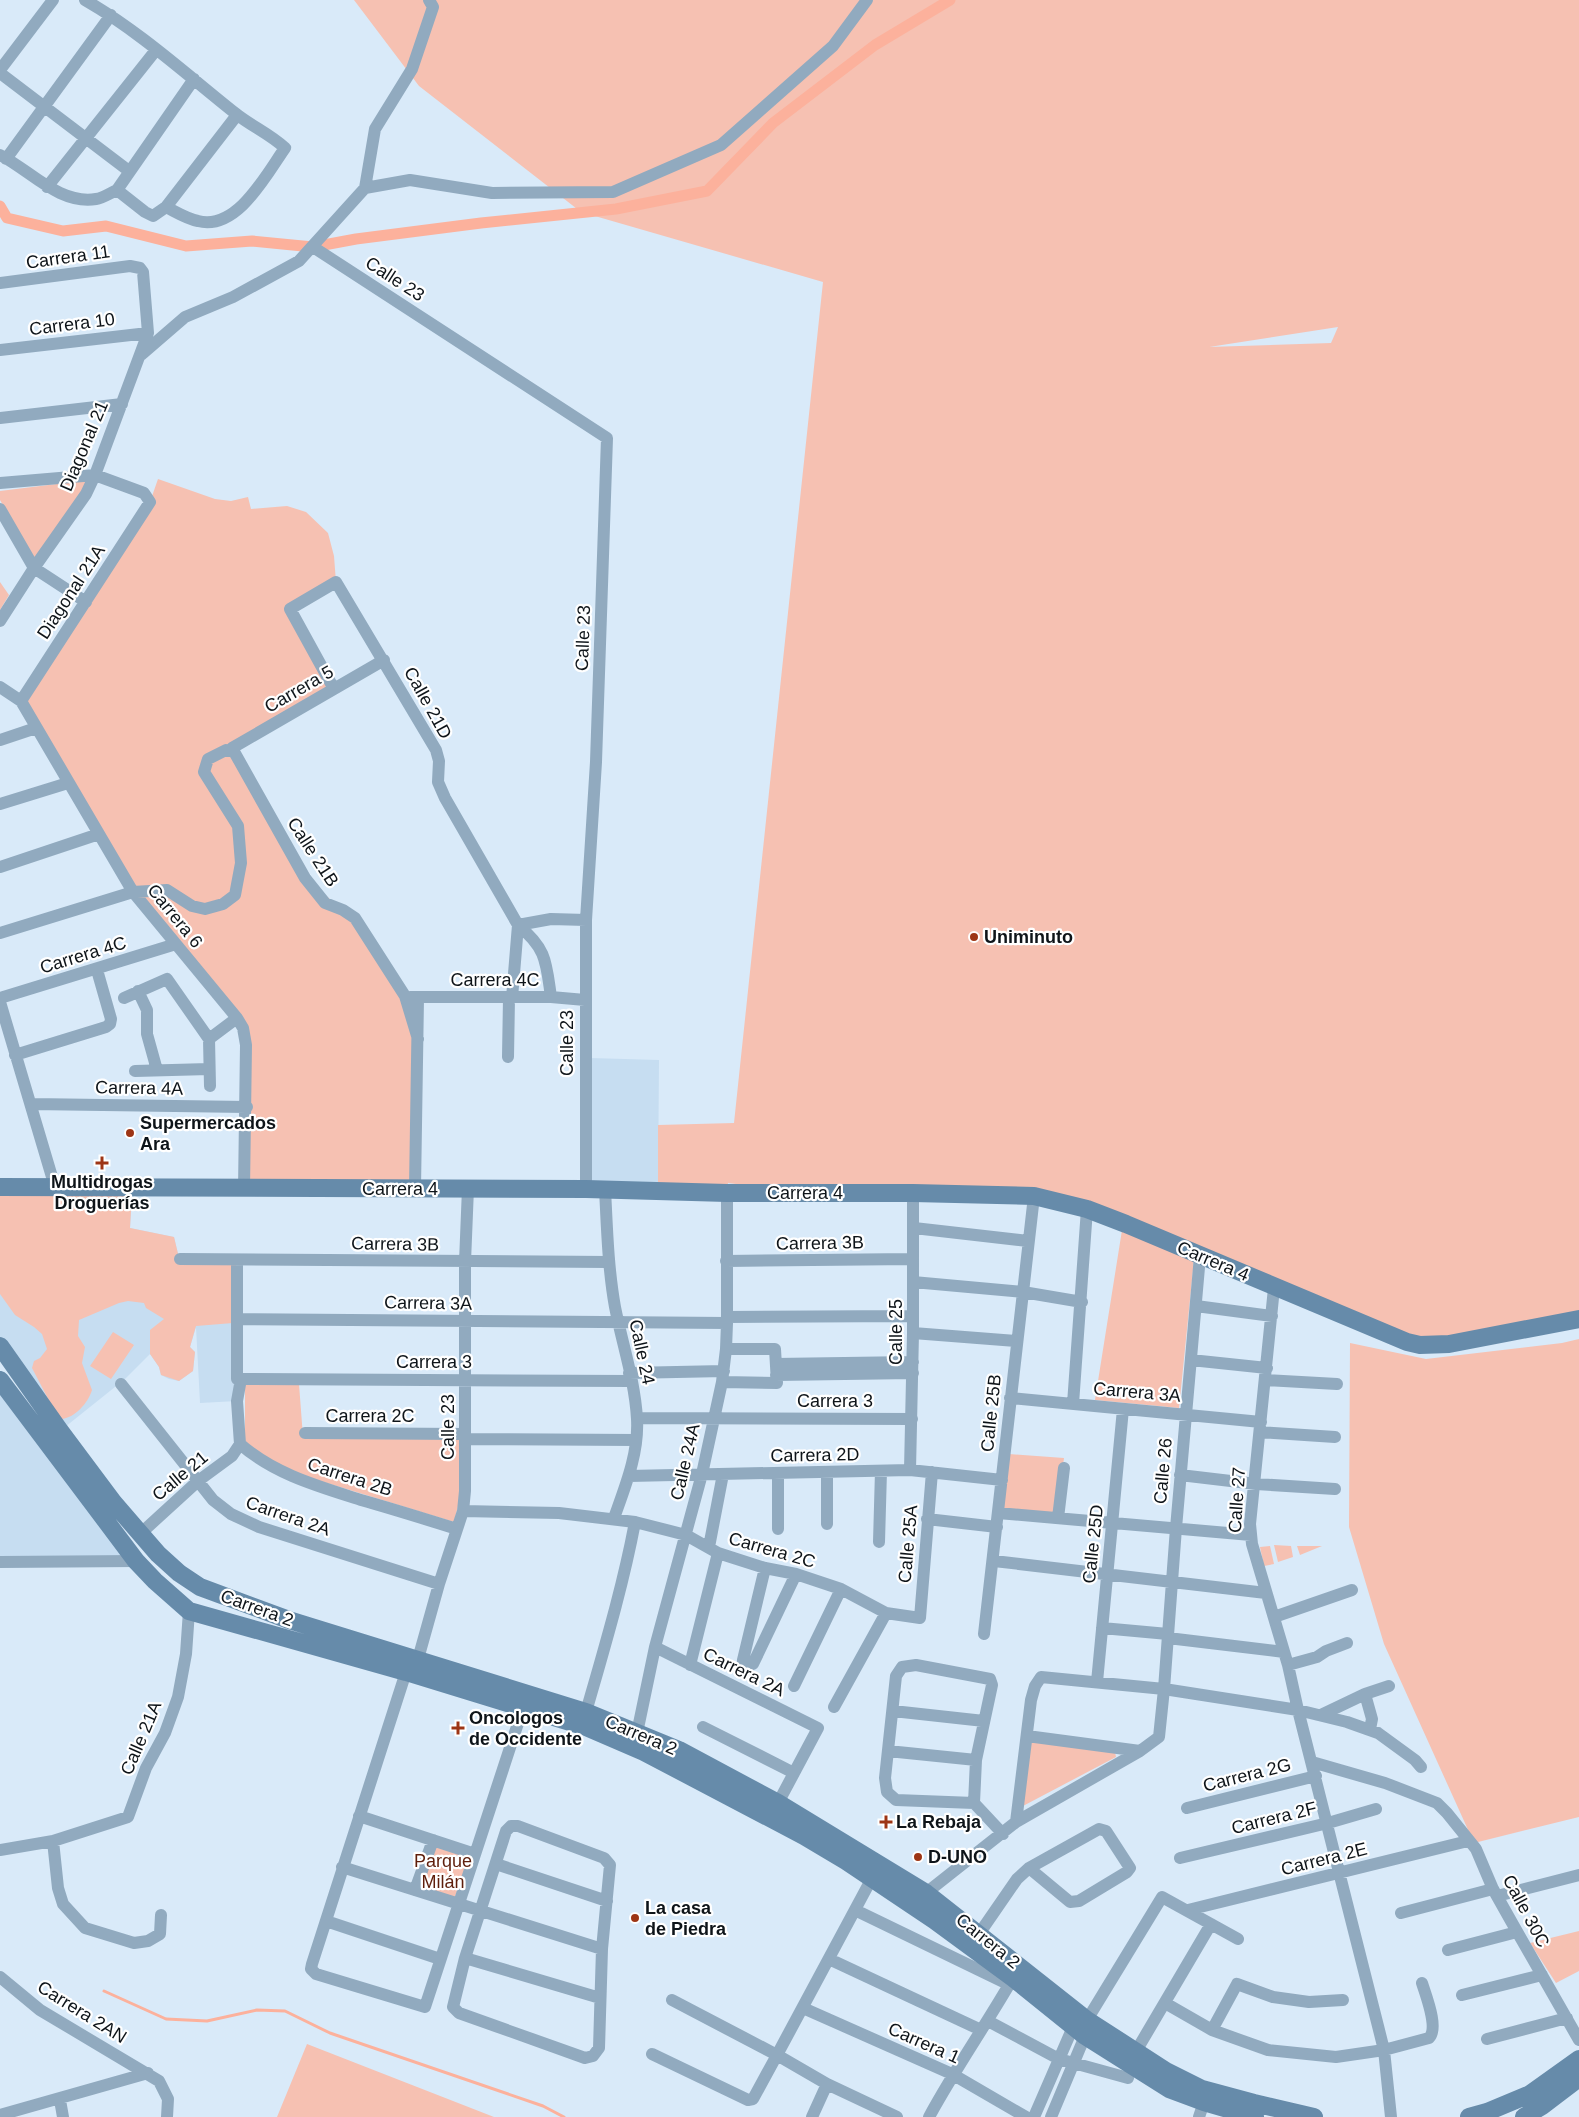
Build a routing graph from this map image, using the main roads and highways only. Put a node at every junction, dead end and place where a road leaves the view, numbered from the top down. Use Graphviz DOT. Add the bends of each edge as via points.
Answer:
graph roads {
  1 [pos="0,1187"];
  2 [pos="1579,1319"];
  3 [pos="0,1346"];
  4 [pos="0,1380"];
  5 [pos="412,1665"];
  6 [pos="932,1906"];
  7 [pos="1082,2028"];
  8 [pos="1579,2059"];
  9 [pos="1579,2078"];
  10 [pos="1201,2110"];
  11 [pos="1255,2117"];
  12 [pos="1314,2117"];
  13 [pos="1469,2117"];
  14 [pos="1524,2117"];
  1 -- 2 [label="main road, Carrera 4" via="605,1189 1034,1196 1087,1209 1126,1224 1274,1288 1420,1345 1448,1344"];
  3 -- 5 [label="main road, Carrera 2" via="113,1502 179,1573 200,1587"];
  4 -- 5 [label="main road, Carrera 2" via="136,1561 189,1611"];
  5 -- 6 [label="main road, Carrera 2" via="523,1708 586,1727 644,1752 804,1836 872,1878"];
  5 -- 6 [label="main road, Carrera 2" via="586,1712 679,1750 778,1803"];
  6 -- 7 [label="main road, Carrera 2" via="1012,1981"];
  6 -- 7 [label="main road, Carrera 2" via="979,1934"];
  7 -- 10 [label="main road, Carrera 2"];
  7 -- 12 [label="main road, Carrera 2" via="1202,2089"];
  8 -- 13 [label="main road" via="1530,2094"];
  9 -- 14 [label="main road"];
  10 -- 11 [label="main road, Carrera 2"];
}
